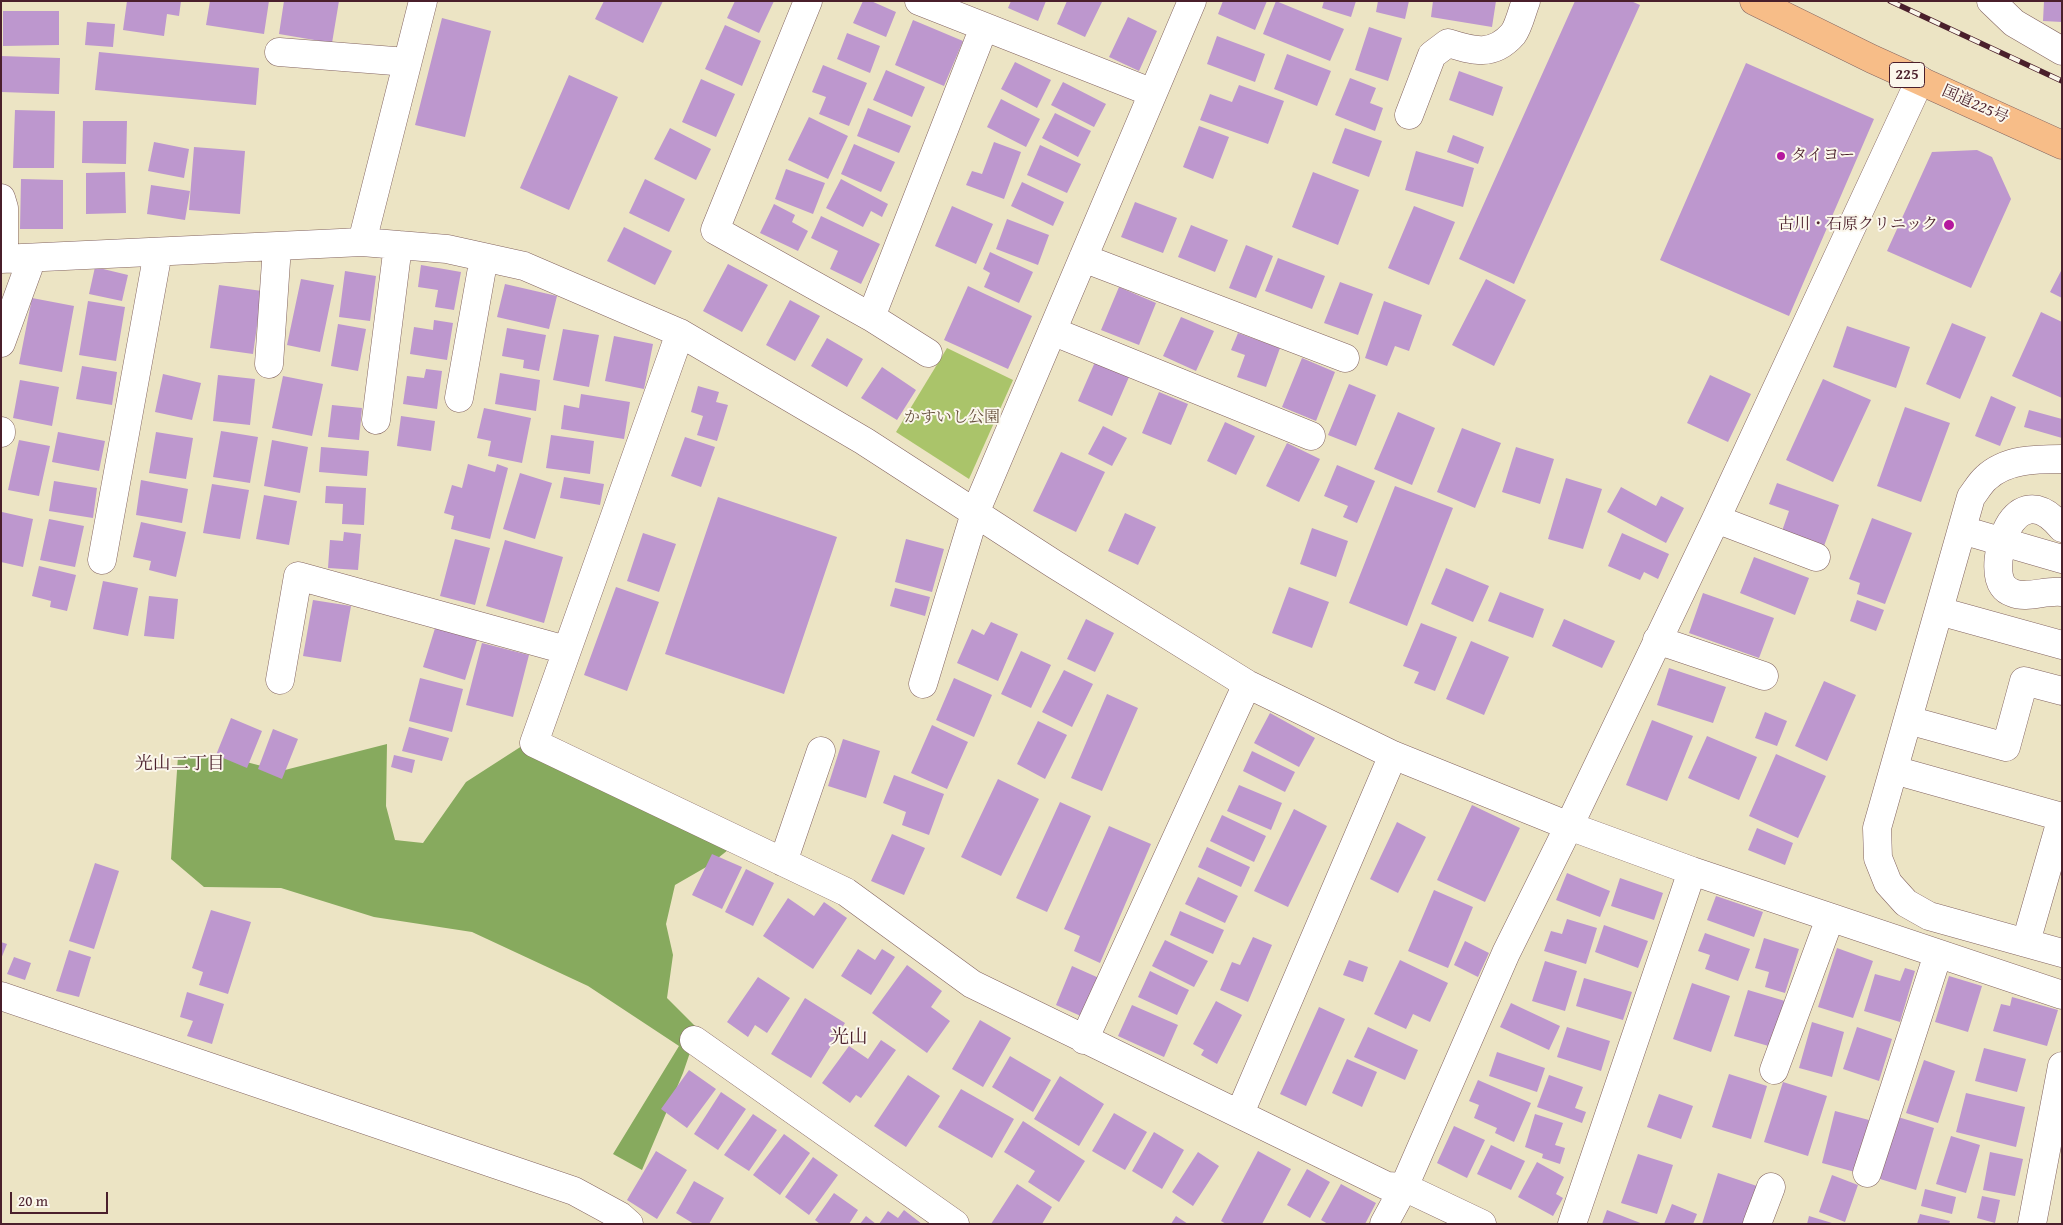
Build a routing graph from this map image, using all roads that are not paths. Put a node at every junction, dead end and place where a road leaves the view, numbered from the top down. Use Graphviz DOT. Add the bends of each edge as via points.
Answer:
graph roads {
  1 [pos="423,1"];
  2 [pos="808,1"];
  3 [pos="919,1"];
  4 [pos="1192,1"];
  5 [pos="1526,1"];
  6 [pos="1754,1"];
  7 [pos="1991,1"];
  8 [pos="984,27"];
  9 [pos="2062,51"];
  10 [pos="279,52"];
  11 [pos="407,62"];
  12 [pos="1920,80"];
  13 [pos="1153,93"];
  14 [pos="1409,115"];
  15 [pos="2062,144"];
  16 [pos="1,198"];
  17 [pos="362,242"];
  18 [pos="398,245"];
  19 [pos="277,247"];
  20 [pos="158,252"];
  21 [pos="484,257"];
  22 [pos="32,258"];
  23 [pos="1083,258"];
  24 [pos="3,259"];
  25 [pos="871,317"];
  26 [pos="1052,331"];
  27 [pos="680,333"];
  28 [pos="1,344"];
  29 [pos="928,352"];
  30 [pos="1345,358"];
  31 [pos="269,364"];
  32 [pos="459,398"];
  33 [pos="376,420"];
  34 [pos="1310,436"];
  35 [pos="2062,459"];
  36 [pos="975,513"];
  37 [pos="1716,519"];
  38 [pos="2062,528"];
  39 [pos="1962,530"];
  40 [pos="2003,542"];
  41 [pos="1816,558"];
  42 [pos="2062,559"];
  43 [pos="102,560"];
  44 [pos="2062,592"];
  45 [pos="1939,611"];
  46 [pos="1657,640"];
  47 [pos="2062,646"];
  48 [pos="566,650"];
  49 [pos="1764,676"];
  50 [pos="280,680"];
  51 [pos="923,684"];
  52 [pos="1246,684"];
  53 [pos="2062,691"];
  54 [pos="1908,720"];
  55 [pos="821,751"];
  56 [pos="1393,755"];
  57 [pos="1894,770"];
  58 [pos="2062,817"];
  59 [pos="1570,826"];
  60 [pos="783,862"];
  61 [pos="1692,871"];
  62 [pos="1830,918"];
  63 [pos="2026,942"];
  64 [pos="2062,953"];
  65 [pos="1938,954"];
  66 [pos="2062,995"];
  67 [pos="1,996"];
  68 [pos="694,1040"];
  69 [pos="1084,1040"];
  70 [pos="2062,1066"];
  71 [pos="1774,1070"];
  72 [pos="1240,1113"];
  73 [pos="1867,1173"];
  74 [pos="1404,1187"];
  75 [pos="1771,1187"];
  76 [pos="629,1224"];
  77 [pos="955,1224"];
  78 [pos="1384,1224"];
  79 [pos="1482,1224"];
  80 [pos="1572,1224"];
  81 [pos="1757,1224"];
  82 [pos="2032,1224"];
  1 -- 11 [label="street"];
  2 -- 25 [label="street" via="715,230"];
  3 -- 8 [label="street"];
  4 -- 13 [label="street"];
  5 -- 14 [label="street" via="1513,33 1495,49 1474,51 1448,43 1432,55"];
  6 -- 12 [label="highway, 国道225号 / 225"];
  7 -- 9 [label="street" via="2014,23"];
  8 -- 13 [label="street"];
  8 -- 25 [label="street"];
  10 -- 11 [label="street"];
  11 -- 17 [label="street"];
  12 -- 15 [label="highway, 国道225号 / 225"];
  12 -- 37 [label="street"];
  13 -- 23 [label="street"];
  16 -- 24 [label="street" via="4,208"];
  17 -- 18 [label="street"];
  17 -- 19 [label="street"];
  18 -- 21 [label="street" via="447,249"];
  18 -- 33 [label="street"];
  19 -- 20 [label="street"];
  19 -- 31 [label="street"];
  20 -- 22 [label="street"];
  20 -- 43 [label="street"];
  21 -- 27 [label="street" via="524,266"];
  21 -- 32 [label="street"];
  22 -- 24 [label="street"];
  22 -- 28 [label="street"];
  23 -- 26 [label="street"];
  23 -- 30 [label="street"];
  25 -- 29 [label="street"];
  26 -- 34 [label="street"];
  26 -- 36 [label="street"];
  27 -- 36 [label="street" via="864,441"];
  27 -- 48 [label="street"];
  35 -- 39 [label="street" via="2024,460 2002,467 1986,478 1971,497"];
  36 -- 51 [label="street"];
  36 -- 52 [label="street"];
  37 -- 41 [label="street"];
  37 -- 46 [label="street"];
  38 -- 40 [label="street" via="2047,513 2028,508 2014,518"];
  39 -- 40 [label="street"];
  39 -- 45 [label="street"];
  40 -- 42 [label="street"];
  40 -- 44 [label="street" via="1999,574 2004,587 2024,596 2045,591"];
  45 -- 47 [label="street"];
  45 -- 54 [label="street"];
  46 -- 49 [label="street"];
  46 -- 59 [label="street"];
  48 -- 50 [label="street" via="298,576"];
  48 -- 60 [label="street" via="534,743"];
  52 -- 56 [label="street"];
  52 -- 69 [label="street"];
  53 -- 54 [label="street" via="2024,681 2006,747"];
  54 -- 57 [label="street"];
  55 -- 60 [label="street"];
  56 -- 59 [label="street"];
  56 -- 72 [label="street"];
  57 -- 58 [label="street"];
  57 -- 63 [label="street" via="1877,828 1878,858 1888,883 1906,903 1929,916"];
  58 -- 63 [label="street"];
  59 -- 61 [label="street"];
  59 -- 74 [label="street" via="1506,953"];
  60 -- 69 [label="street" via="846,892 972,984"];
  61 -- 62 [label="street"];
  61 -- 80 [label="street"];
  62 -- 65 [label="street"];
  62 -- 71 [label="street"];
  63 -- 64 [label="street"];
  65 -- 66 [label="street"];
  65 -- 73 [label="street"];
  67 -- 76 [label="street" via="574,1191"];
  68 -- 77 [label="street"];
  69 -- 72 [label="street"];
  70 -- 82 [label="street"];
  72 -- 74 [label="street" via="1387,1186"];
  74 -- 78 [label="street"];
  74 -- 79 [label="street"];
  75 -- 81 [label="street"];
}
